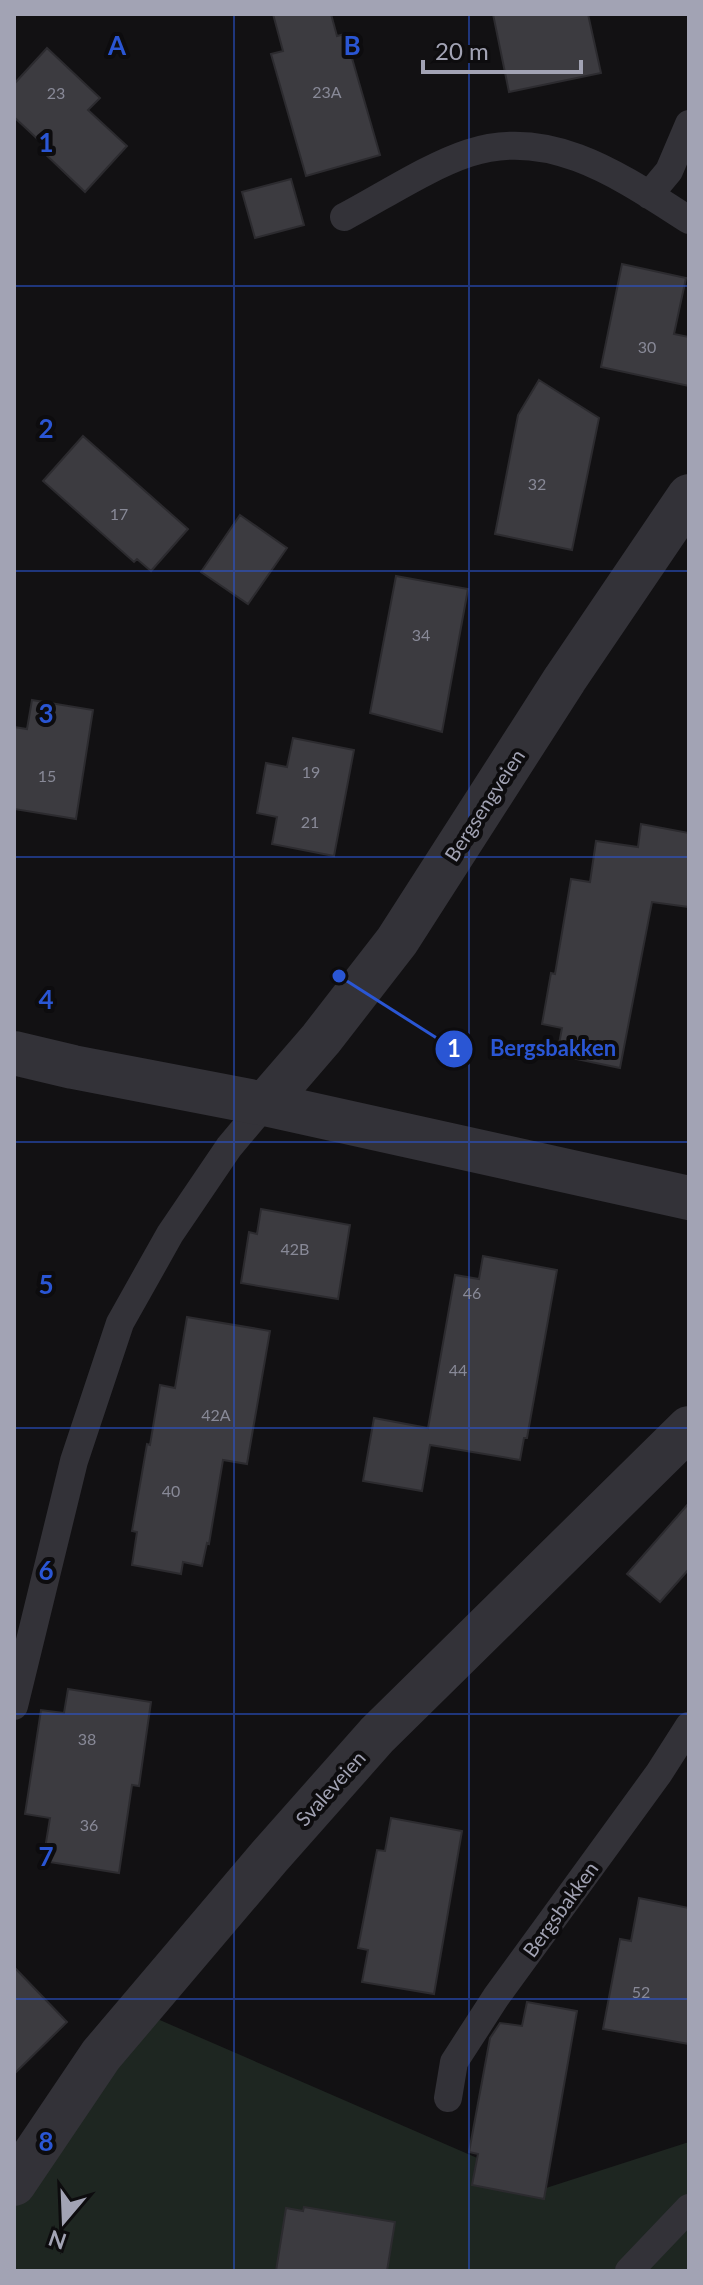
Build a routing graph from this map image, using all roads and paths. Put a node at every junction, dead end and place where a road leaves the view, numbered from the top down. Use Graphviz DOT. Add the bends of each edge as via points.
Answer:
graph roads {
  1 [pos="689,124"];
  2 [pos="649,195"];
  3 [pos="344,217"];
  4 [pos="689,220"];
  5 [pos="689,496"];
  6 [pos="14,1053"];
  7 [pos="265,1104"];
  8 [pos="689,1198"];
  9 [pos="689,1428"];
  10 [pos="14,1706"];
  11 [pos="689,1726"];
  12 [pos="448,2098"];
  13 [pos="14,2184"];
  14 [pos="689,2208"];
  15 [pos="629,2271"];
  1 -- 2 [label="lane" via="669,171"];
  2 -- 3 [label="lane" via="575,154 504,144 468,153"];
  2 -- 4 [label="lane"];
  5 -- 7 [label="street, Bergsengveien" via="397,941"];
  6 -- 7 [label="street"];
  7 -- 8 [label="street"];
  7 -- 10 [label="lane" via="170,1234 120,1323 74,1461"];
  9 -- 13 [label="street, Svaleveien" via="377,1735 101,2055"];
  11 -- 12 [label="lane, Bergsbakken" via="496,1997 454,2062"];
  14 -- 15 [label="lane"];
}
